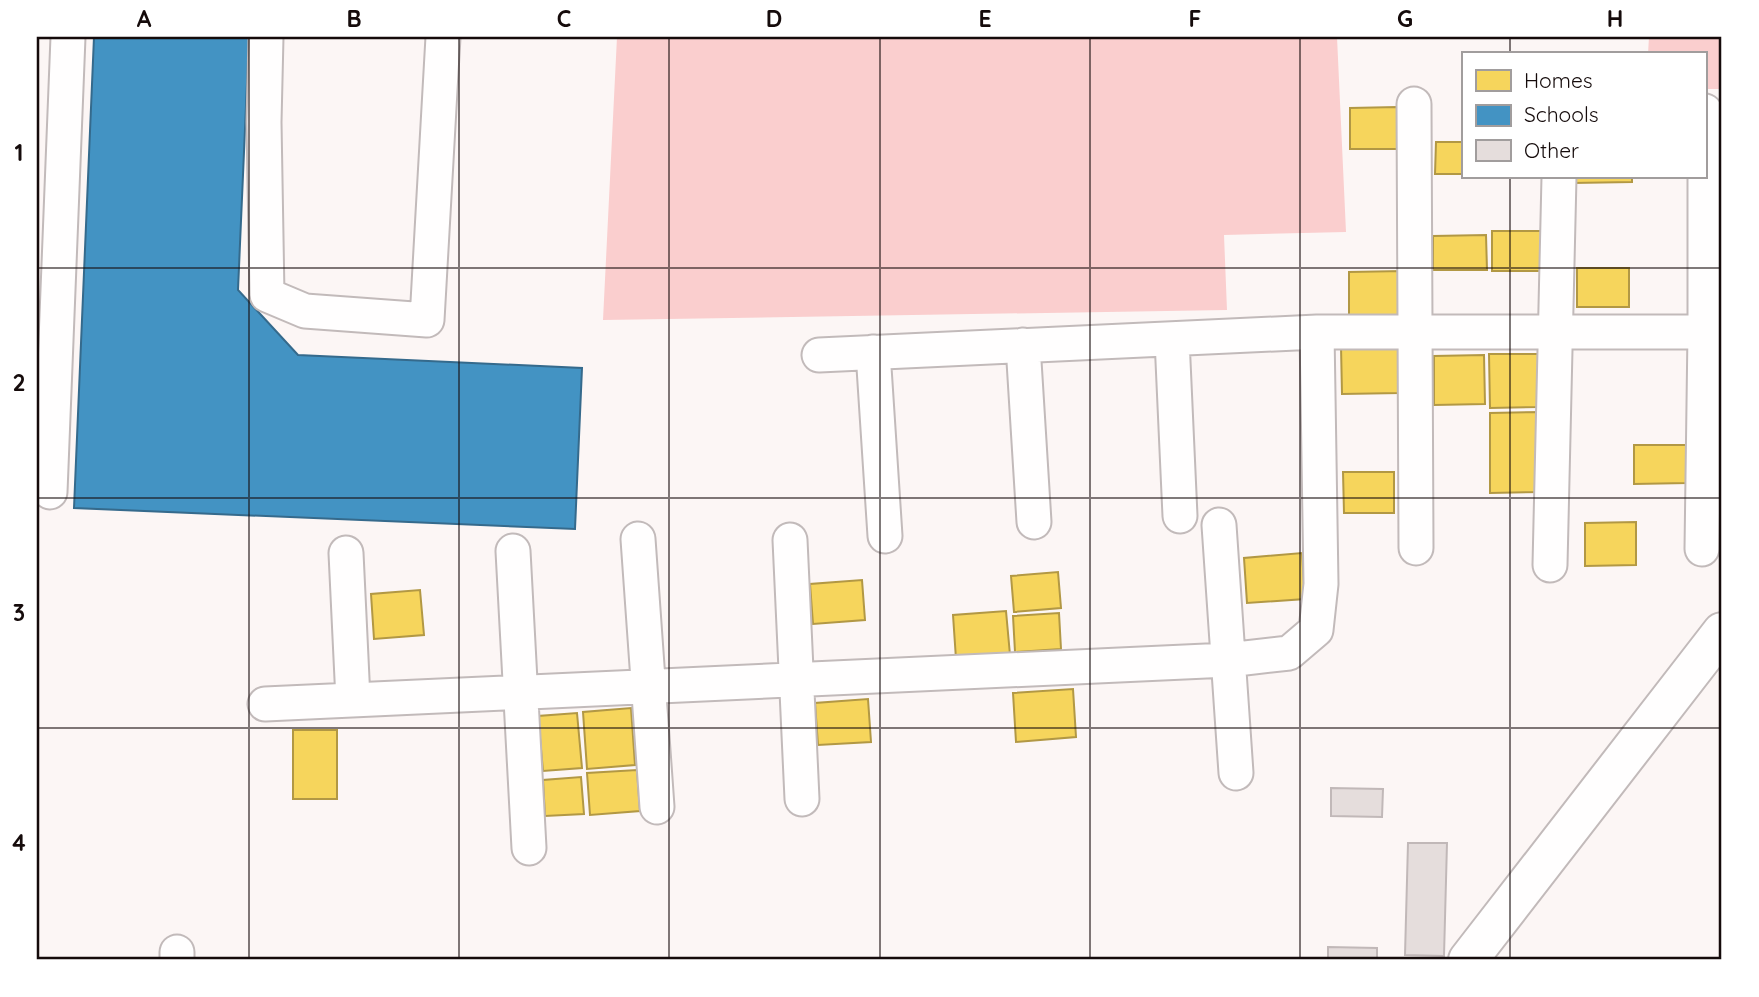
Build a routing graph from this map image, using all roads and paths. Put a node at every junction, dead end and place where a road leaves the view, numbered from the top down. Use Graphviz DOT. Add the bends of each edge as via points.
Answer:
graph roads {
  1 [pos="68,37"];
  2 [pos="266,37"];
  3 [pos="443,37"];
  4 [pos="1414,104"];
  5 [pos="1706,136"];
  6 [pos="1559,178"];
  7 [pos="1317,332"];
  8 [pos="1415,332"];
  9 [pos="1555,332"];
  10 [pos="1714,332"];
  11 [pos="1172,339"];
  12 [pos="1023,345"];
  13 [pos="873,352"];
  14 [pos="819,355"];
  15 [pos="50,492"];
  16 [pos="1180,516"];
  17 [pos="1034,522"];
  18 [pos="1219,525"];
  19 [pos="885,536"];
  20 [pos="638,539"];
  21 [pos="790,540"];
  22 [pos="1416,548"];
  23 [pos="1702,549"];
  24 [pos="513,551"];
  25 [pos="346,553"];
  26 [pos="1550,565"];
  27 [pos="1722,632"];
  28 [pos="1228,660"];
  29 [pos="796,680"];
  30 [pos="649,687"];
  31 [pos="521,692"];
  32 [pos="353,700"];
  33 [pos="265,704"];
  34 [pos="1236,773"];
  35 [pos="802,799"];
  36 [pos="657,807"];
  37 [pos="529,848"];
  38 [pos="1468,960"];
  1 -- 15 [label="street"];
  2 -- 3 [label="street" via="267,295 306,311 427,320"];
  4 -- 8 [label="street"];
  5 -- 10 [label="street"];
  6 -- 9 [label="street"];
  7 -- 8 [label="street"];
  7 -- 11 [label="street"];
  7 -- 28 [label="street" via="1321,584 1316,630 1289,653"];
  8 -- 9 [label="street"];
  8 -- 22 [label="street"];
  9 -- 10 [label="street"];
  9 -- 26 [label="street"];
  10 -- 23 [label="street"];
  11 -- 12 [label="street"];
  11 -- 16 [label="street"];
  12 -- 13 [label="street"];
  12 -- 17 [label="street"];
  13 -- 14 [label="street"];
  13 -- 19 [label="street"];
  18 -- 28 [label="street"];
  20 -- 30 [label="street"];
  21 -- 29 [label="street"];
  24 -- 31 [label="street"];
  25 -- 32 [label="street"];
  27 -- 38 [label="main road"];
  28 -- 29 [label="street"];
  28 -- 34 [label="street"];
  29 -- 30 [label="street"];
  29 -- 35 [label="street"];
  30 -- 31 [label="street"];
  30 -- 36 [label="street"];
  31 -- 32 [label="street"];
  31 -- 37 [label="street"];
  32 -- 33 [label="street"];
}
